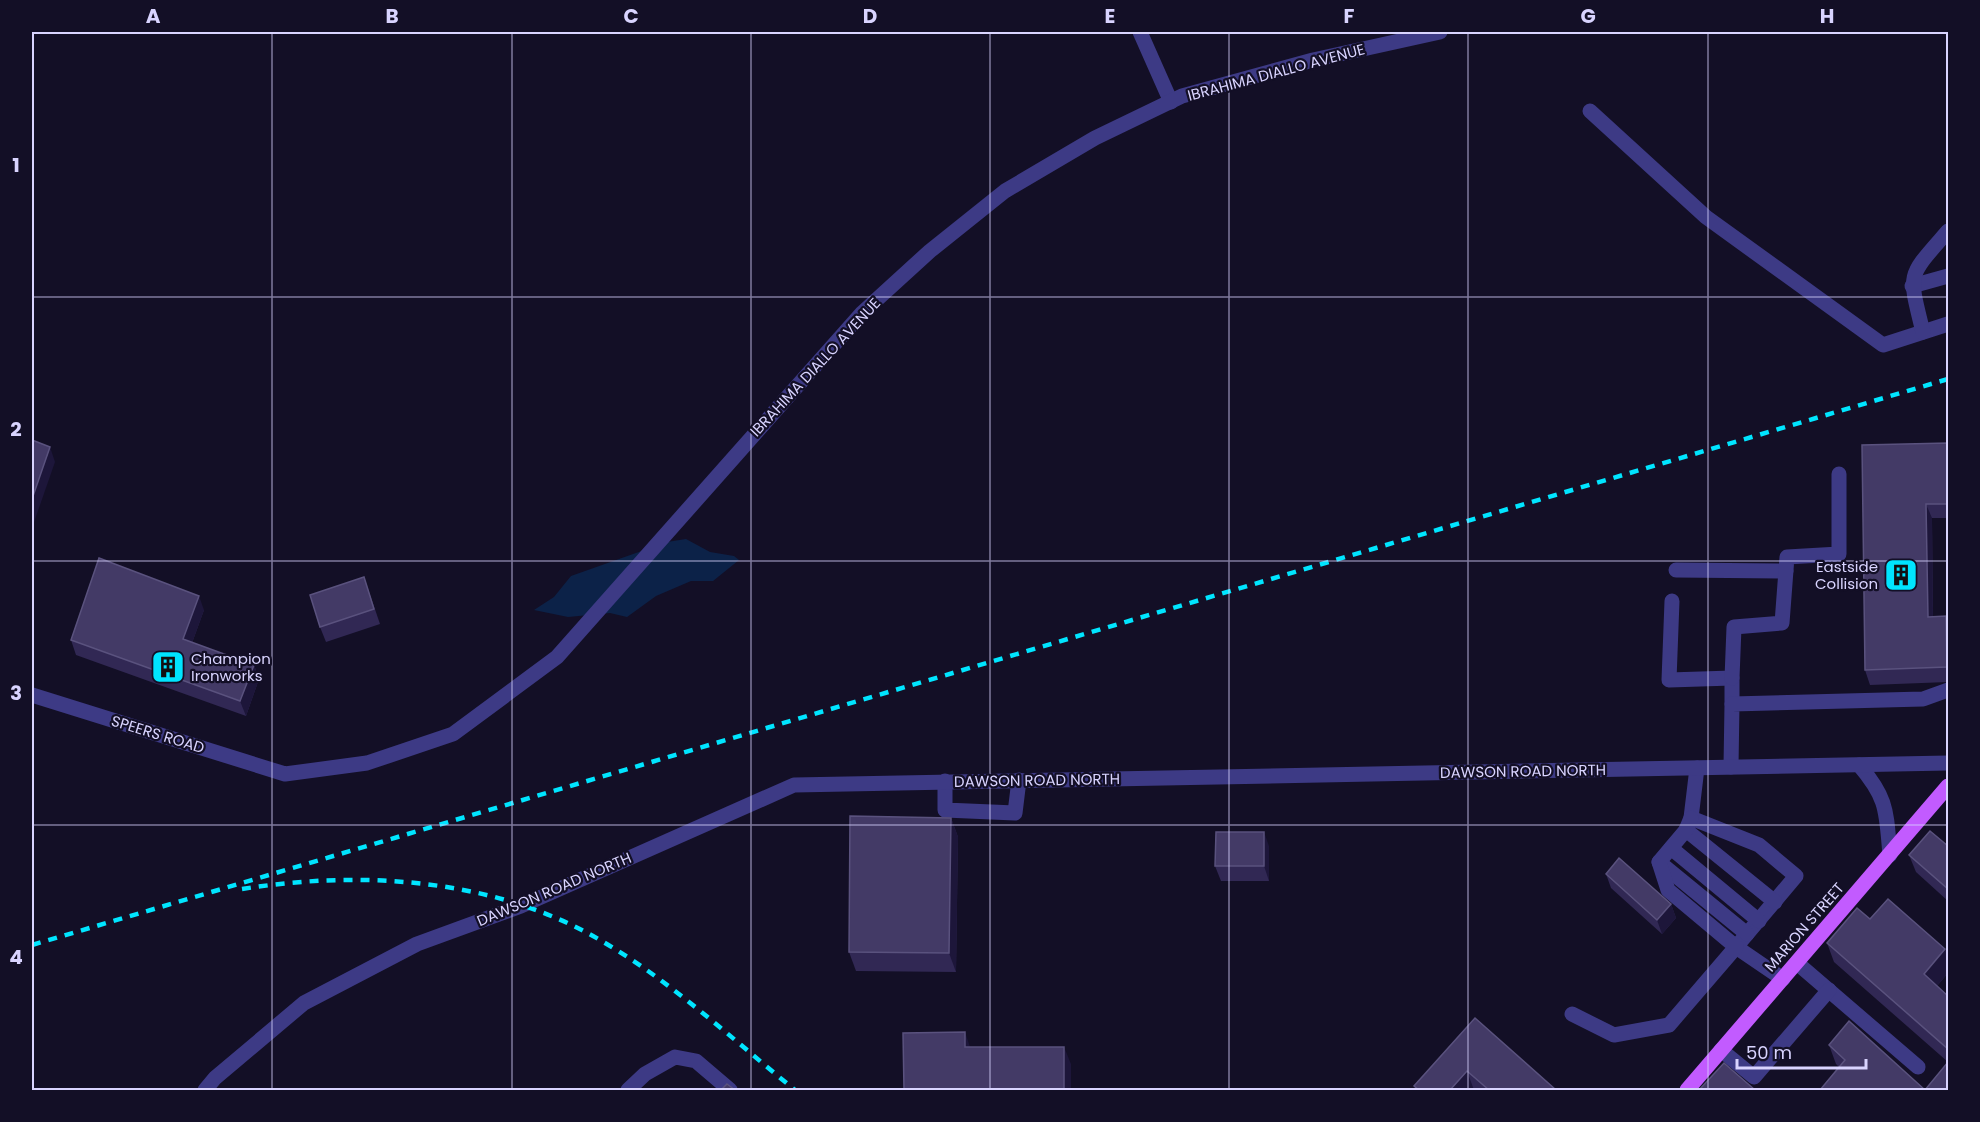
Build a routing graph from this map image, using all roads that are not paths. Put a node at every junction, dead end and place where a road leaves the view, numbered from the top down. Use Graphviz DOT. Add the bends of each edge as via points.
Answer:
graph roads {
  1 [pos="1140,32"];
  2 [pos="1440,32"];
  3 [pos="1171,102"];
  4 [pos="1590,111"];
  5 [pos="1948,231"];
  6 [pos="1948,276"];
  7 [pos="1912,286"];
  8 [pos="1948,324"];
  9 [pos="1923,332"];
  10 [pos="1839,474"];
  11 [pos="1676,570"];
  12 [pos="1786,571"];
  13 [pos="1672,601"];
  14 [pos="1732,678"];
  15 [pos="1948,690"];
  16 [pos="32,695"];
  17 [pos="1732,704"];
  18 [pos="1948,763"];
  19 [pos="1859,765"];
  20 [pos="1731,767"];
  21 [pos="1697,768"];
  22 [pos="285,774"];
  23 [pos="1019,780"];
  24 [pos="945,781"];
  25 [pos="1948,786"];
  26 [pos="1688,824"];
  27 [pos="1671,848"];
  28 [pos="1890,855"];
  29 [pos="1659,862"];
  30 [pos="1775,902"];
  31 [pos="1759,921"];
  32 [pos="1747,934"];
  33 [pos="1736,947"];
  34 [pos="1797,963"];
  35 [pos="1783,979"];
  36 [pos="1828,990"];
  37 [pos="1572,1014"];
  38 [pos="1721,1050"];
  39 [pos="1918,1067"];
  40 [pos="205,1090"];
  41 [pos="628,1090"];
  42 [pos="730,1090"];
  43 [pos="1686,1090"];
  1 -- 3 [label="street"];
  2 -- 3 [label="street, IBRAHIMA DIALLO AVENUE" via="1313,60"];
  3 -- 22 [label="street, IBRAHIMA DIALLO AVENUE" via="1095,138 1005,191 930,251 862,313 557,657 453,734 367,763"];
  4 -- 9 [label="street" via="1706,218 1883,345"];
  5 -- 7 [label="street" via="1915,269"];
  6 -- 7 [label="street"];
  7 -- 9 [label="street"];
  8 -- 9 [label="street"];
  10 -- 12 [label="street" via="1839,554 1787,557"];
  11 -- 12 [label="street"];
  12 -- 14 [label="street" via="1782,623 1734,627"];
  13 -- 14 [label="street" via="1669,680"];
  14 -- 17 [label="street"];
  15 -- 17 [label="street" via="1923,699"];
  16 -- 22 [label="street, SPEERS ROAD"];
  17 -- 20 [label="street"];
  18 -- 19 [label="street, DAWSON ROAD NORTH"];
  19 -- 20 [label="street, DAWSON ROAD NORTH"];
  19 -- 28 [label="street" via="1885,801"];
  20 -- 21 [label="street, DAWSON ROAD NORTH"];
  21 -- 23 [label="street, DAWSON ROAD NORTH"];
  21 -- 26 [label="street"];
  23 -- 24 [label="street, DAWSON ROAD NORTH"];
  23 -- 24 [label="street" via="1015,813 945,810"];
  24 -- 40 [label="street, DAWSON ROAD NORTH" via="794,785 521,906 417,944 304,1003"];
  25 -- 28 [label="main road, MARION STREET"];
  26 -- 27 [label="street"];
  26 -- 30 [label="street"];
  26 -- 30 [label="street" via="1759,845 1796,876"];
  27 -- 29 [label="street"];
  27 -- 31 [label="street"];
  28 -- 34 [label="main road, MARION STREET"];
  29 -- 32 [label="street"];
  29 -- 33 [label="street" via="1668,890"];
  30 -- 31 [label="street"];
  31 -- 32 [label="street"];
  32 -- 33 [label="street"];
  33 -- 35 [label="street"];
  33 -- 37 [label="street" via="1669,1025 1614,1035"];
  34 -- 35 [label="main road, MARION STREET"];
  34 -- 36 [label="street"];
  35 -- 38 [label="main road, MARION STREET"];
  36 -- 38 [label="street" via="1754,1077"];
  36 -- 39 [label="street"];
  38 -- 43 [label="main road, MARION STREET"];
  41 -- 42 [label="street" via="645,1074 675,1057 696,1061"];
}
